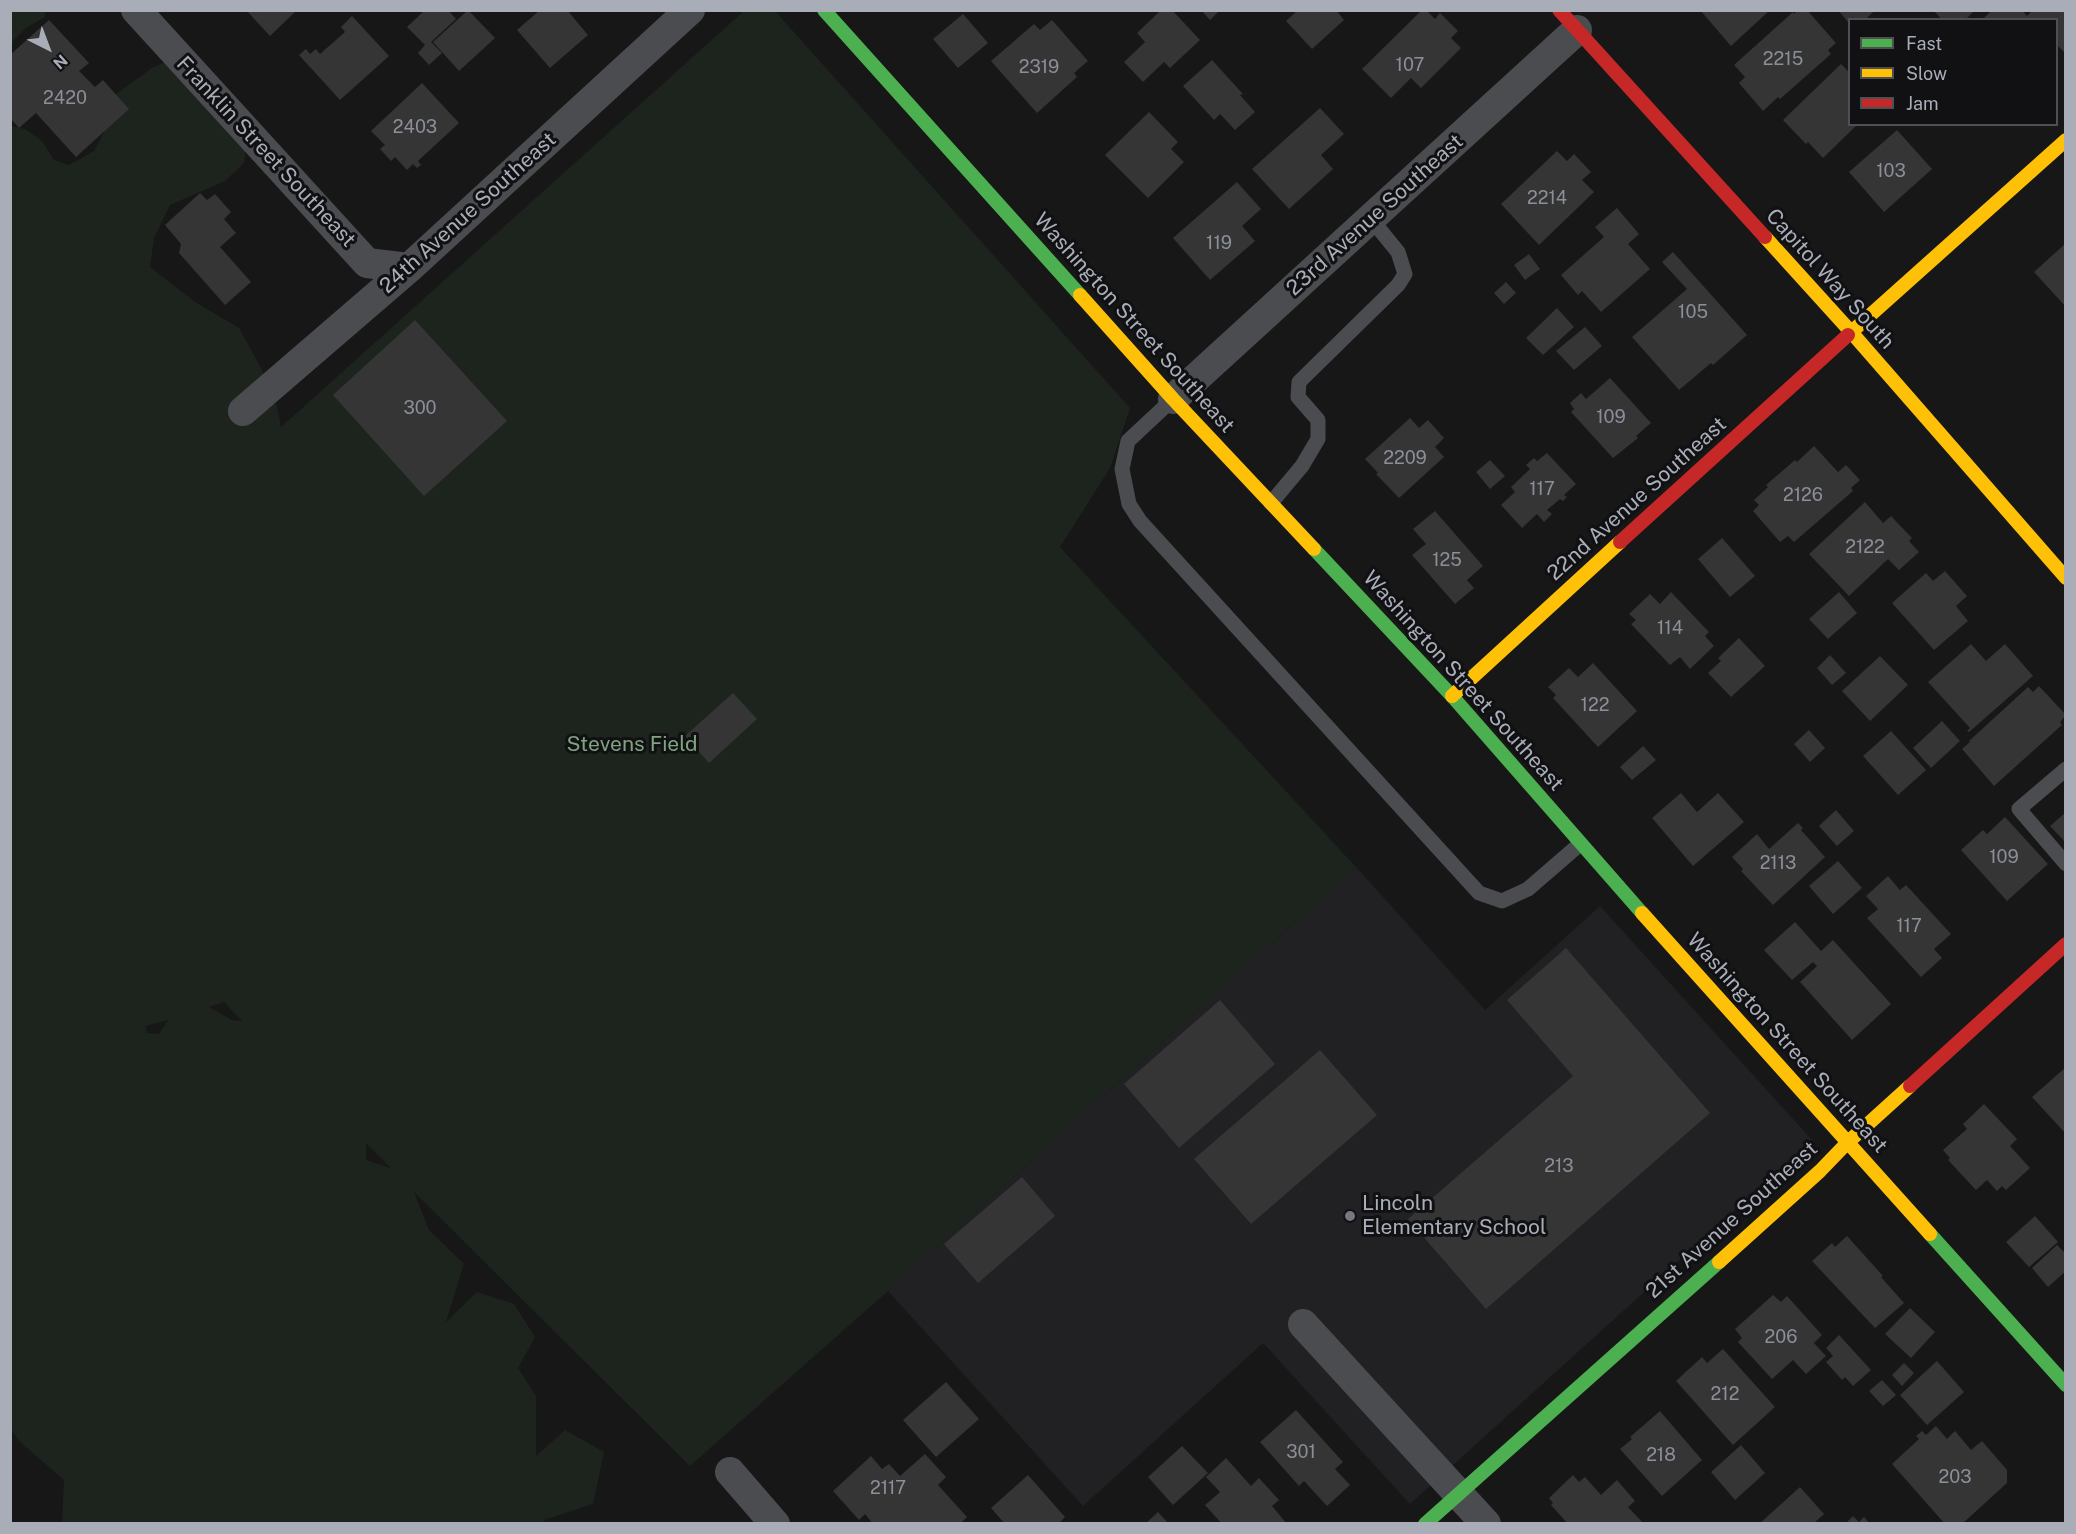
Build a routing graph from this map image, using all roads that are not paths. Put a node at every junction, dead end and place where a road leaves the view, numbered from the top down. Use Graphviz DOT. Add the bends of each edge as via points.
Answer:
graph roads {
  1 [pos="136,10"];
  2 [pos="690,10"];
  3 [pos="824,10"];
  4 [pos="1568,20"];
  5 [pos="2066,140"];
  6 [pos="1371,219"];
  7 [pos="409,268"];
  8 [pos="1852,333"];
  9 [pos="1173,399"];
  10 [pos="243,411"];
  11 [pos="1271,503"];
  12 [pos="2066,578"];
  13 [pos="1452,696"];
  14 [pos="2066,769"];
  15 [pos="1580,844"];
  16 [pos="2066,864"];
  17 [pos="2066,944"];
  18 [pos="1847,1143"];
  19 [pos="1303,1324"];
  20 [pos="2066,1385"];
  21 [pos="730,1472"];
  22 [pos="1459,1493"];
  23 [pos="775,1524"];
  24 [pos="1425,1524"];
  25 [pos="1486,1524"];
  1 -- 7 [label="street, Franklin Street Southeast" via="367,263"];
  2 -- 7 [label="street, 24th Avenue Southeast"];
  3 -- 9 [label="street, Washington Street Southeast"];
  4 -- 6 [label="street, 23rd Avenue Southeast"];
  4 -- 8 [label="street, Capitol Way South"];
  5 -- 8 [label="street, 22nd Avenue Southeast"];
  6 -- 9 [label="street, 23rd Avenue Southeast"];
  6 -- 11 [label="lane" via="1398,252 1405,274 1299,382 1298,397 1318,420 1318,439 1302,466"];
  7 -- 10 [label="street, 24th Avenue Southeast"];
  8 -- 12 [label="street, Capitol Way South"];
  8 -- 13 [label="street, 22nd Avenue Southeast"];
  9 -- 11 [label="street, Washington Street Southeast"];
  9 -- 15 [label="lane" via="1128,441 1122,469 1129,504 1140,521 1471,885 1479,893 1502,901 1528,889"];
  11 -- 13 [label="street, Washington Street Southeast"];
  13 -- 15 [label="street, Washington Street Southeast"];
  14 -- 16 [label="lane" via="2019,809"];
  15 -- 18 [label="street, Washington Street Southeast"];
  17 -- 18 [label="street, 21st Avenue Southeast"];
  18 -- 20 [label="street, Washington Street Southeast"];
  18 -- 22 [label="street, 21st Avenue Southeast"];
  19 -- 22 [label="street"];
  21 -- 23 [label="street"];
  22 -- 24 [label="street, 21st Avenue Southeast"];
  22 -- 25 [label="street"];
}
